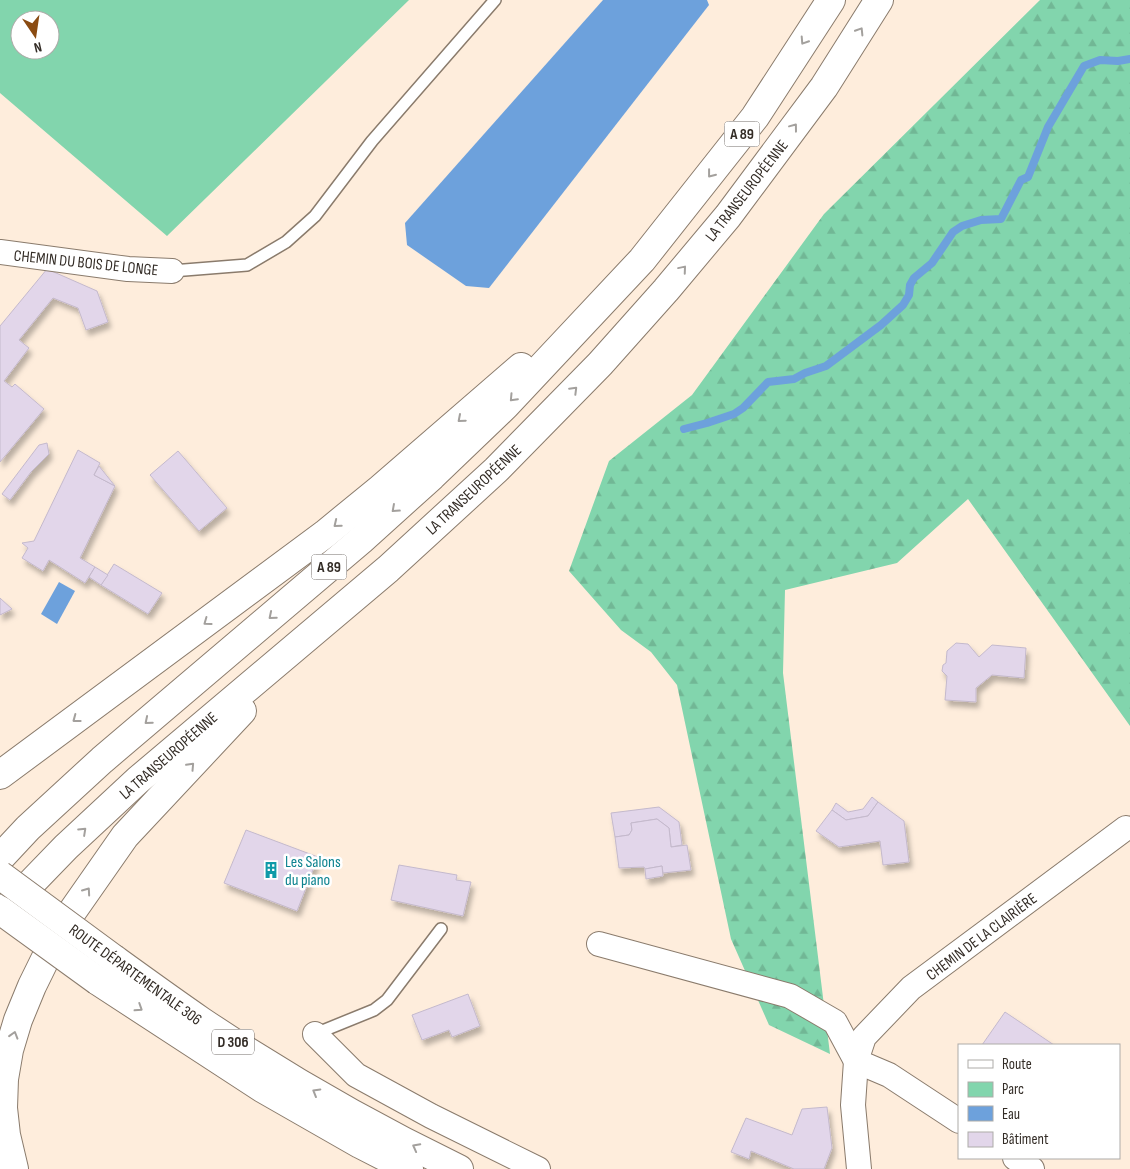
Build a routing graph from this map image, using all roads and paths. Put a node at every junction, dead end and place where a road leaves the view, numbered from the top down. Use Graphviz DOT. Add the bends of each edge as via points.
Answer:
graph roads {
  1 [pos="495,0"];
  2 [pos="831,0"];
  3 [pos="879,0"];
  4 [pos="0,252"];
  5 [pos="642,260"];
  6 [pos="172,271"];
  7 [pos="388,569"];
  8 [pos="0,775"];
  9 [pos="1126,828"];
  10 [pos="0,858"];
  11 [pos="0,875"];
  12 [pos="0,910"];
  13 [pos="0,915"];
  14 [pos="441,929"];
  15 [pos="599,944"];
  16 [pos="315,1034"];
  17 [pos="856,1061"];
  18 [pos="958,1120"];
  19 [pos="1017,1159"];
  20 [pos="14,1169"];
  21 [pos="409,1169"];
  22 [pos="459,1169"];
  23 [pos="538,1169"];
  24 [pos="860,1169"];
  25 [pos="1032,1169"];
  1 -- 6 [label="lane" via="372,141 315,216 286,242 247,265"];
  2 -- 5 [label="main road, A 89, one-way" via="755,117"];
  7 -- 3 [label="main road, LA TRANSEUROPÉENNE / A 89, one-way" via="496,470 600,364 666,290 728,216 824,87"];
  4 -- 6 [label="street, CHEMIN DU BOIS DE LONGE" via="128,269"];
  5 -- 8 [label="main road, one-way" via="325,534"];
  5 -- 10 [label="main road, A 89, one-way" via="505,406 432,476 102,760"];
  13 -- 7 [label="main road, LA TRANSEUROPÉENNE / A 89, one-way" via="138,780"];
  20 -- 7 [label="main road, one-way" via="3,1108 9,1050 32,986 60,930 125,836 244,710"];
  9 -- 17 [label="street, CHEMIN DE LA CLAIRIÈRE" via="911,988 864,1037"];
  22 -- 11 [label="main road, ROUTE DÉPARTEMENTALE 306 / D 306, one-way, bridge" via="270,1066 201,1021"];
  12 -- 21 [label="main road, ROUTE DÉPARTEMENTALE 306 / D 306, one-way, bridge" via="98,981 262,1088"];
  14 -- 16 [label="lane" via="387,1000 374,1010"];
  15 -- 17 [label="street" via="790,996 835,1022"];
  16 -- 23 [label="street" via="356,1074 431,1116"];
  17 -- 18 [label="street" via="889,1074"];
  17 -- 24 [label="street, CHEMIN DE LA CLAIRIÈRE" via="853,1105"];
  19 -- 25 [label="street"];
}
